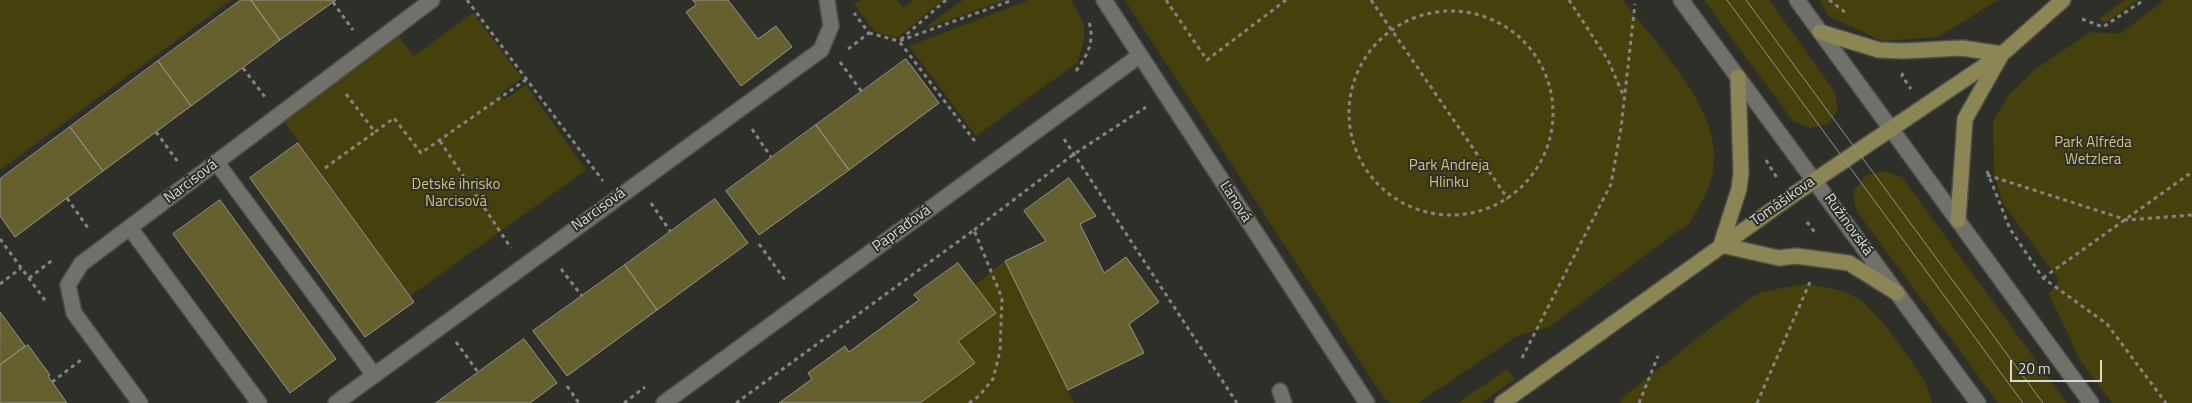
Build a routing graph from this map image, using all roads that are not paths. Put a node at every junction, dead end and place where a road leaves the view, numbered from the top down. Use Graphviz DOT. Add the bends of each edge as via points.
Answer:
graph roads {
  1 [pos="432,0"];
  2 [pos="827,0"];
  3 [pos="1104,0"];
  4 [pos="1680,0"];
  5 [pos="1797,0"];
  6 [pos="2063,0"];
  7 [pos="1820,32"];
  8 [pos="2002,54"];
  9 [pos="1139,56"];
  10 [pos="1738,77"];
  11 [pos="1892,128"];
  12 [pos="216,163"];
  13 [pos="1815,180"];
  14 [pos="1958,220"];
  15 [pos="130,228"];
  16 [pos="1721,245"];
  17 [pos="1897,293"];
  18 [pos="374,375"];
  19 [pos="140,403"];
  20 [pos="259,403"];
  21 [pos="336,403"];
  22 [pos="664,403"];
  23 [pos="1367,403"];
  24 [pos="1502,403"];
  25 [pos="1978,403"];
  26 [pos="2091,403"];
  1 -- 12 [label="street, Narcisová"];
  2 -- 18 [label="street, Narcisová" via="831,26 821,50"];
  3 -- 9 [label="street, Ľanová"];
  4 -- 10 [label="street, Ružinovská"];
  5 -- 7 [label="street"];
  6 -- 8 [label="main road, Tomášikova"];
  7 -- 8 [label="main road" via="1879,50 1962,48"];
  7 -- 11 [label="street"];
  8 -- 11 [label="main road, Tomášikova"];
  8 -- 14 [label="main road" via="1965,119"];
  9 -- 22 [label="street, Papraďová"];
  9 -- 23 [label="street, Ľanová"];
  10 -- 13 [label="street, Ružinovská"];
  10 -- 16 [label="main road" via="1741,173"];
  11 -- 13 [label="main road, Tomášikova"];
  11 -- 14 [label="street"];
  12 -- 15 [label="street, Narcisová"];
  12 -- 18 [label="street"];
  13 -- 16 [label="main road, Tomášikova"];
  13 -- 17 [label="street, Ružinovská"];
  14 -- 26 [label="street"];
  15 -- 19 [label="street, Narcisová" via="81,264 68,285 74,312"];
  15 -- 20 [label="street"];
  16 -- 17 [label="main road" via="1779,258 1796,256 1849,263"];
  16 -- 24 [label="main road, Tomášikova"];
  17 -- 25 [label="street, Ružinovská"];
  18 -- 21 [label="street, Narcisová"];
}
